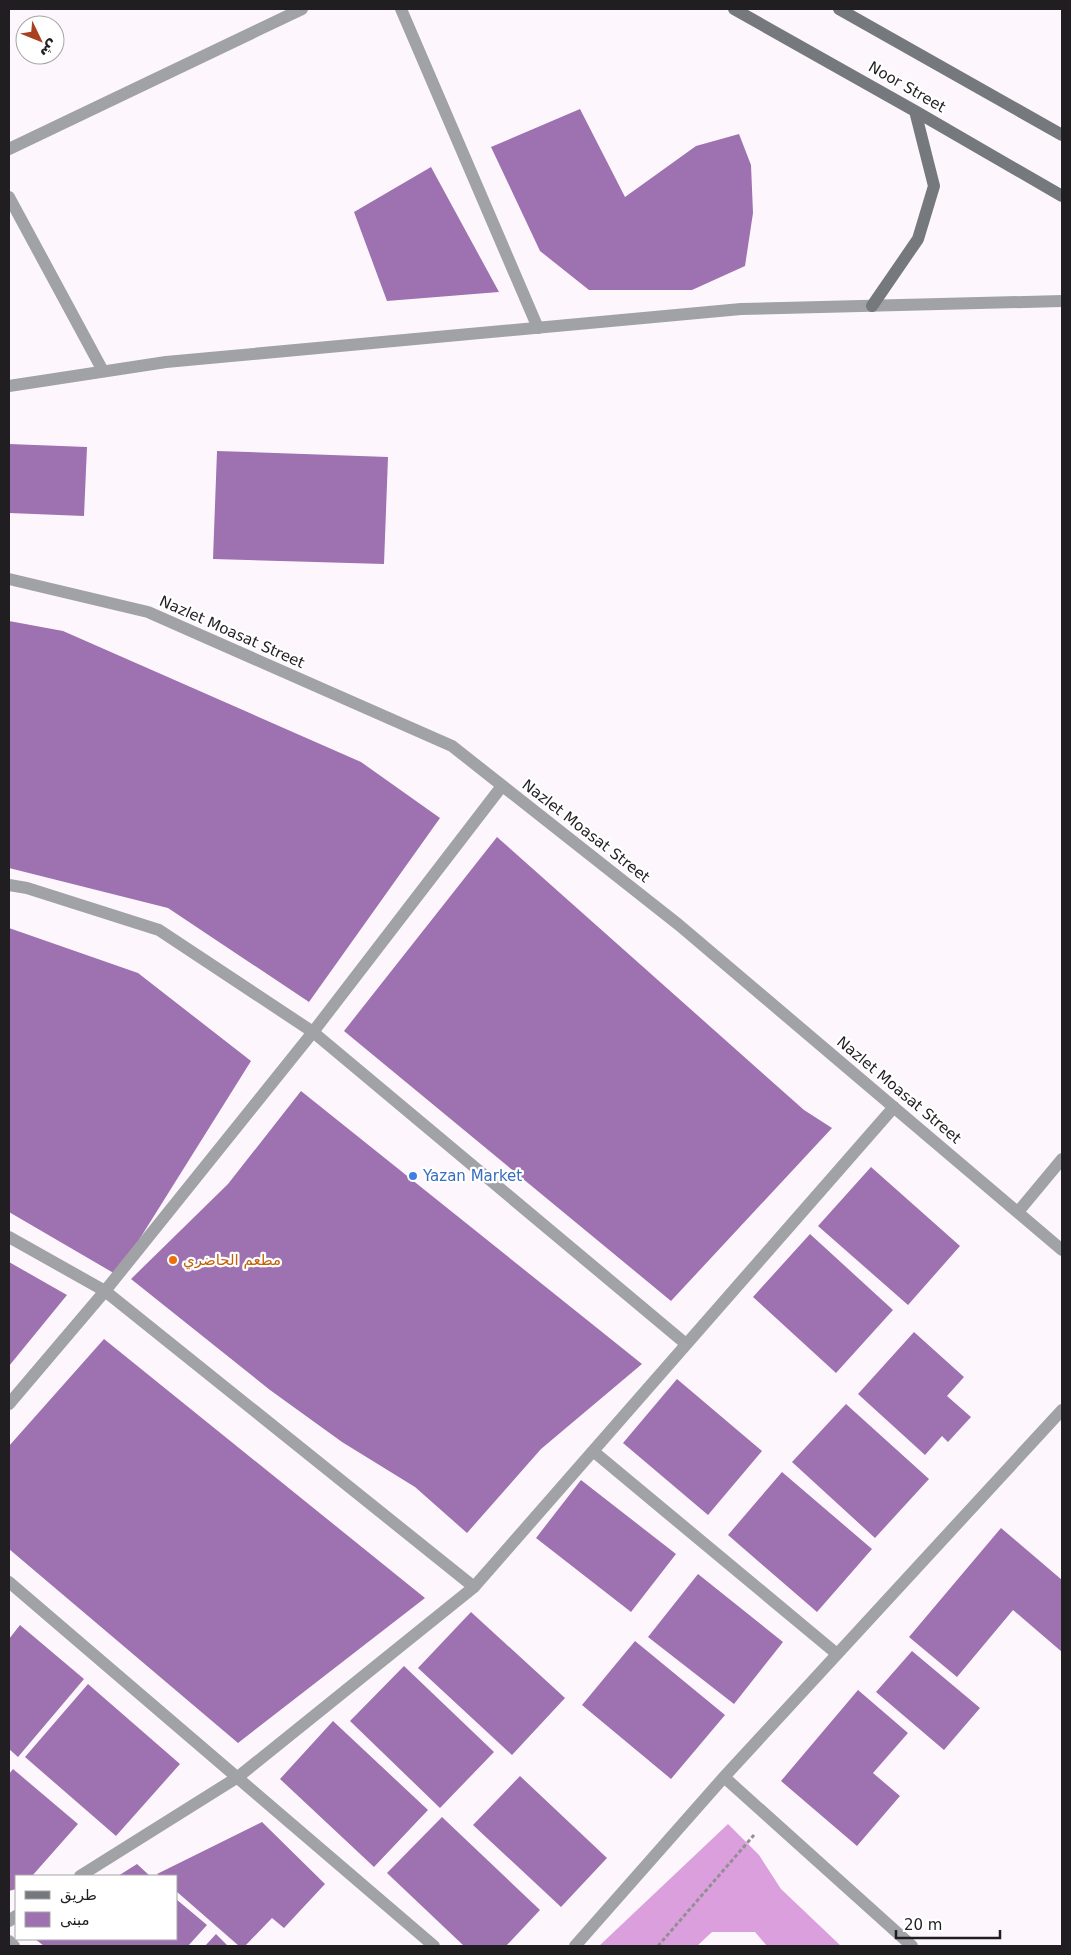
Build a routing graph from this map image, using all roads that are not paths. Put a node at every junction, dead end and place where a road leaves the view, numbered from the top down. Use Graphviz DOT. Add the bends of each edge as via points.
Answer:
graph roads {
  1 [pos="302,9"];
  2 [pos="401,9"];
  3 [pos="734,9"];
  4 [pos="839,9"];
  5 [pos="915,111"];
  6 [pos="1062,135"];
  7 [pos="9,149"];
  8 [pos="1062,196"];
  9 [pos="9,197"];
  10 [pos="1062,301"];
  11 [pos="872,306"];
  12 [pos="538,328"];
  13 [pos="103,372"];
  14 [pos="9,386"];
  15 [pos="9,579"];
  16 [pos="502,786"];
  17 [pos="9,885"];
  18 [pos="313,1032"];
  19 [pos="894,1107"];
  20 [pos="1062,1159"];
  21 [pos="1018,1212"];
  22 [pos="9,1237"];
  23 [pos="1062,1250"];
  24 [pos="104,1291"];
  25 [pos="686,1344"];
  26 [pos="9,1404"];
  27 [pos="1062,1410"];
  28 [pos="593,1451"];
  29 [pos="9,1582"];
  30 [pos="474,1587"];
  31 [pos="837,1654"];
  32 [pos="238,1777"];
  33 [pos="724,1777"];
  34 [pos="82,1875"];
  35 [pos="9,1941"];
  36 [pos="14,1946"];
  37 [pos="434,1946"];
  38 [pos="575,1946"];
  39 [pos="912,1946"];
  1 -- 7 [label="street"];
  2 -- 12 [label="street"];
  3 -- 5 [label="main road, Noor Street"];
  4 -- 6 [label="main road"];
  5 -- 8 [label="main road, Noor Street"];
  5 -- 11 [label="main road" via="934,186 918,239"];
  9 -- 13 [label="street"];
  10 -- 11 [label="street"];
  11 -- 12 [label="street" via="741,309"];
  12 -- 13 [label="street" via="166,362"];
  13 -- 14 [label="street"];
  15 -- 16 [label="street, Nazlet Moasat Street" via="148,612 452,746"];
  16 -- 18 [label="street"];
  16 -- 19 [label="street, Nazlet Moasat Street" via="679,925"];
  17 -- 18 [label="street" via="159,930"];
  18 -- 24 [label="street"];
  18 -- 25 [label="street"];
  19 -- 21 [label="street, Nazlet Moasat Street"];
  19 -- 25 [label="street"];
  20 -- 21 [label="street"];
  21 -- 23 [label="street, Nazlet Moasat Street"];
  22 -- 24 [label="street"];
  24 -- 26 [label="street"];
  24 -- 30 [label="street"];
  25 -- 28 [label="street"];
  27 -- 31 [label="street"];
  28 -- 30 [label="street"];
  28 -- 31 [label="street"];
  29 -- 32 [label="street"];
  30 -- 32 [label="street"];
  31 -- 33 [label="street"];
  32 -- 34 [label="street"];
  32 -- 37 [label="street"];
  33 -- 38 [label="street"];
  33 -- 39 [label="street"];
  35 -- 36 [label="street"];
}
